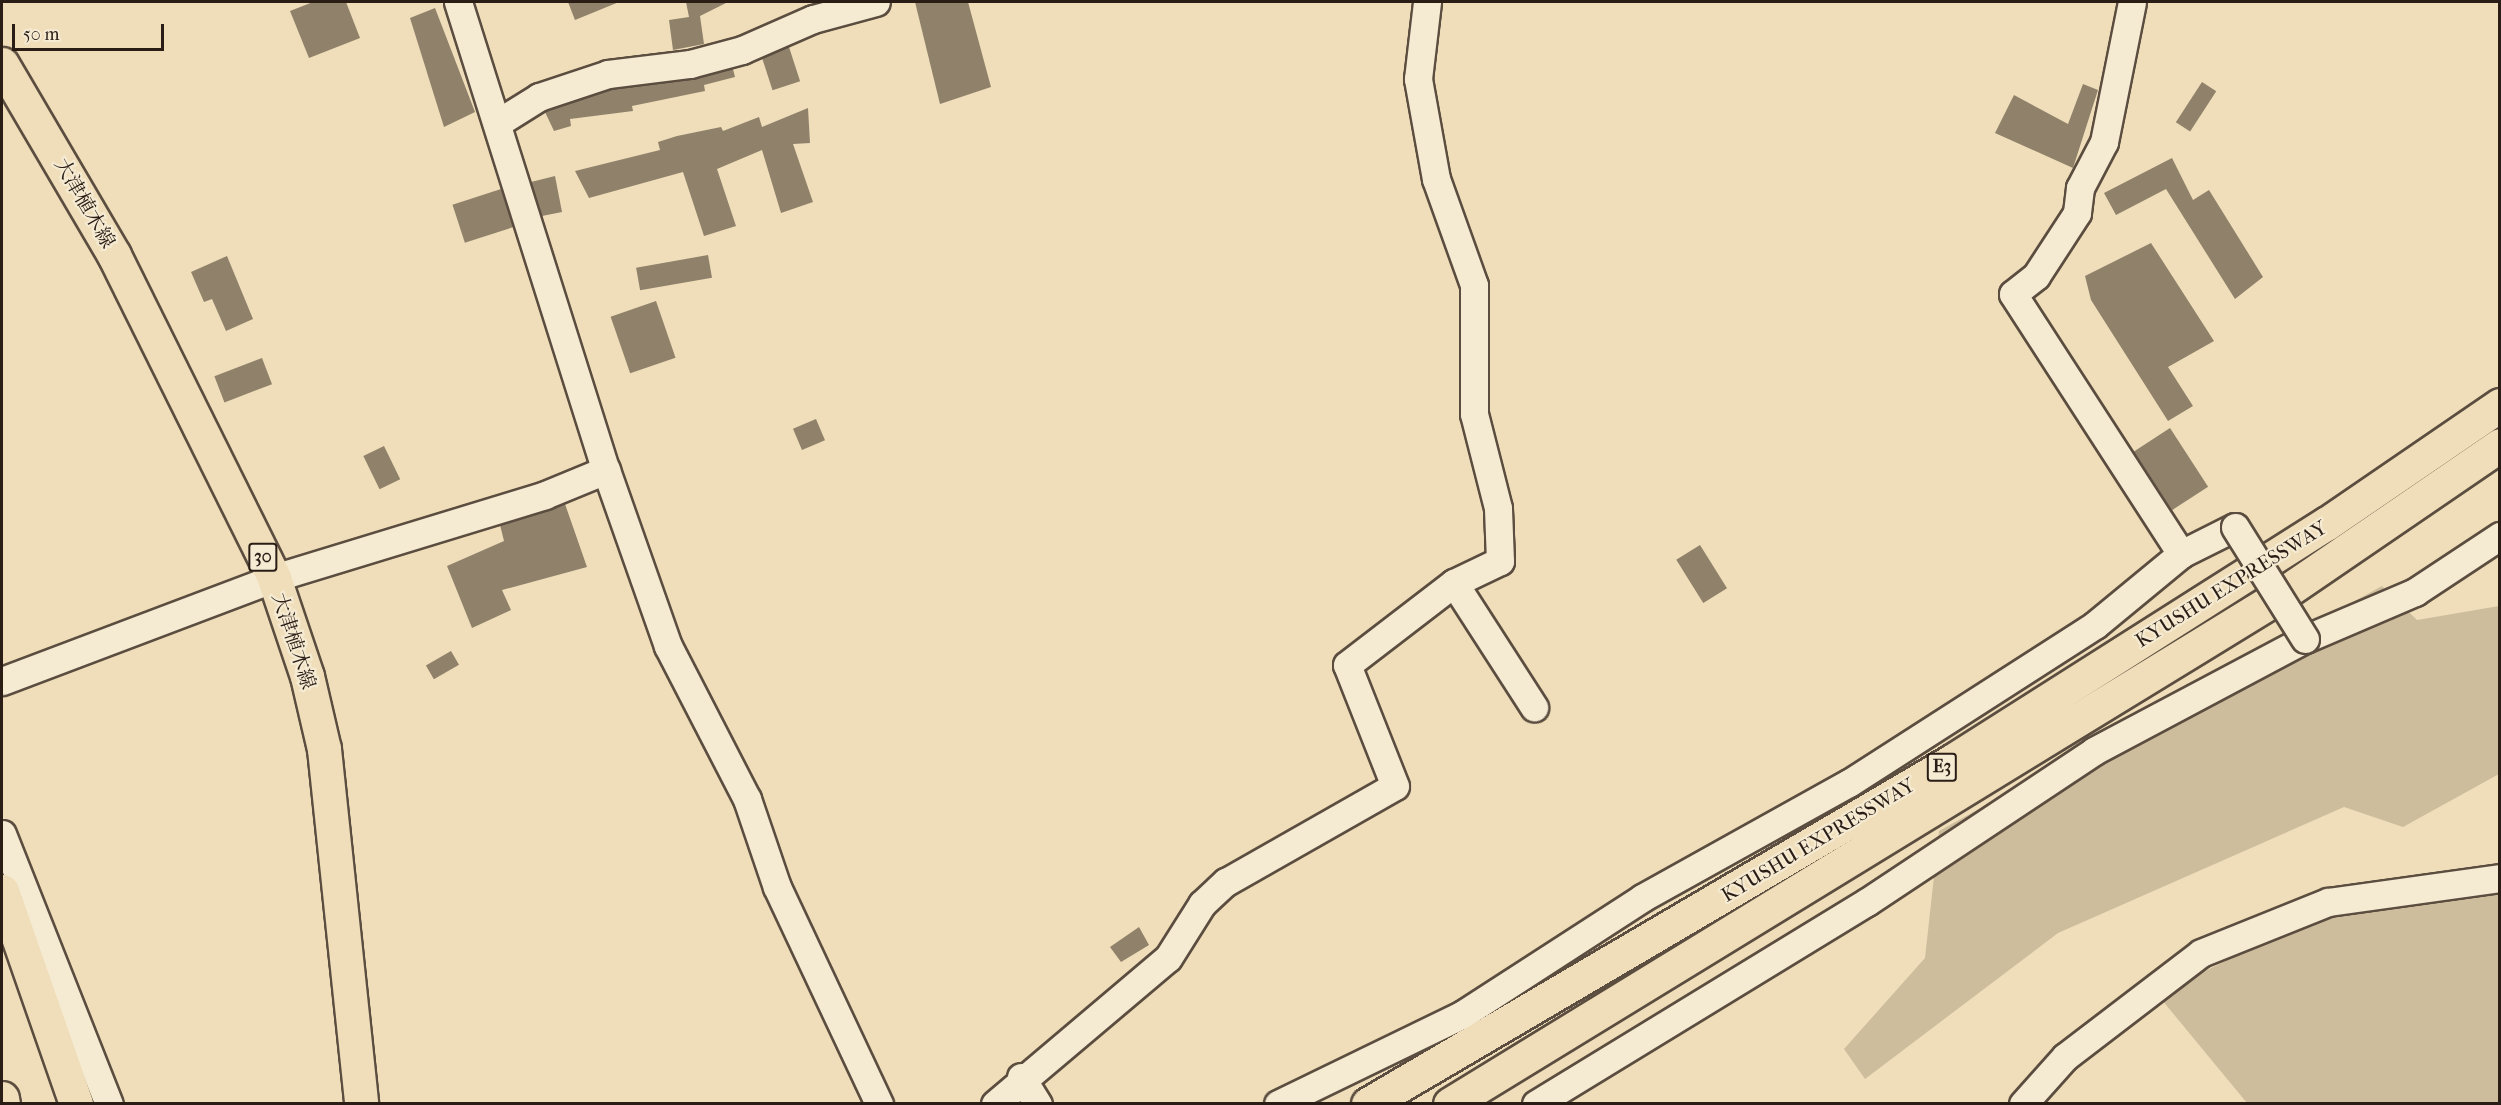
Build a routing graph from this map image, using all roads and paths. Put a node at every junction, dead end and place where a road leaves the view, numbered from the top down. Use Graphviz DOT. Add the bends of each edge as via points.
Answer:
graph roads {
  1 [pos="458,2"];
  2 [pos="876,2"];
  3 [pos="1427,2"];
  4 [pos="2132,2"];
  5 [pos="2,64"];
  6 [pos="499,122"];
  7 [pos="2499,405"];
  8 [pos="2499,445"];
  9 [pos="606,470"];
  10 [pos="2499,536"];
  11 [pos="2181,554"];
  12 [pos="274,578"];
  13 [pos="1454,582"];
  14 [pos="2305,639"];
  15 [pos="2,681"];
  16 [pos="1534,707"];
  17 [pos="2,834"];
  18 [pos="2499,878"];
  19 [pos="2,891"];
  20 [pos="1527,1059"];
  21 [pos="1021,1077"];
  22 [pos="2,1098"];
  23 [pos="3,1104"];
  24 [pos="76,1104"];
  25 [pos="109,1104"];
  26 [pos="361,1104"];
  27 [pos="879,1104"];
  28 [pos="995,1104"];
  29 [pos="1038,1104"];
  30 [pos="1278,1104"];
  31 [pos="1368,1104"];
  32 [pos="1450,1104"];
  33 [pos="1466,1104"];
  34 [pos="1536,1104"];
  35 [pos="2023,1104"];
  1 -- 6 [label="street"];
  2 -- 6 [label="street" via="813,19 742,50 690,64 608,74 539,96"];
  3 -- 13 [label="street" via="1418,79 1436,179 1474,285 1474,414 1498,508 1500,561"];
  4 -- 11 [label="street" via="2104,142 2080,188 2077,213 2036,276 2013,294"];
  5 -- 12 [label="main road, 大津植木線 / 30" via="114,255"];
  6 -- 9 [label="street"];
  7 -- 31 [label="main road, KYUSHU EXPRESSWAY / E3" via="2326,524 1952,761"];
  8 -- 20 [label="main road, KYUSHU EXPRESSWAY / E3" via="2278,597"];
  9 -- 12 [label="street" via="546,495"];
  9 -- 27 [label="street" via="668,646 747,799 777,887"];
  10 -- 14 [label="street" via="2415,592"];
  11 -- 14 [label="street, bridge" via="2235,527"];
  11 -- 30 [label="street" via="2095,625 1849,783 1642,898 1463,1014"];
  12 -- 15 [label="street"];
  12 -- 26 [label="main road, 大津植木線 / 30" via="324,749"];
  13 -- 16 [label="street"];
  13 -- 21 [label="street" via="1347,665 1395,786 1226,882 1202,904 1168,958"];
  14 -- 34 [label="street" via="2094,751 1867,902"];
  17 -- 25 [label="street"];
  18 -- 35 [label="street" via="2328,902 2201,953 2065,1057"];
  19 -- 24 [label="main road"];
  20 -- 32 [label="main road, KYUSHU EXPRESSWAY / E3"];
  20 -- 33 [label="main road"];
  21 -- 28 [label="street"];
  21 -- 29 [label="street"];
  22 -- 23 [label="main road"];
}
